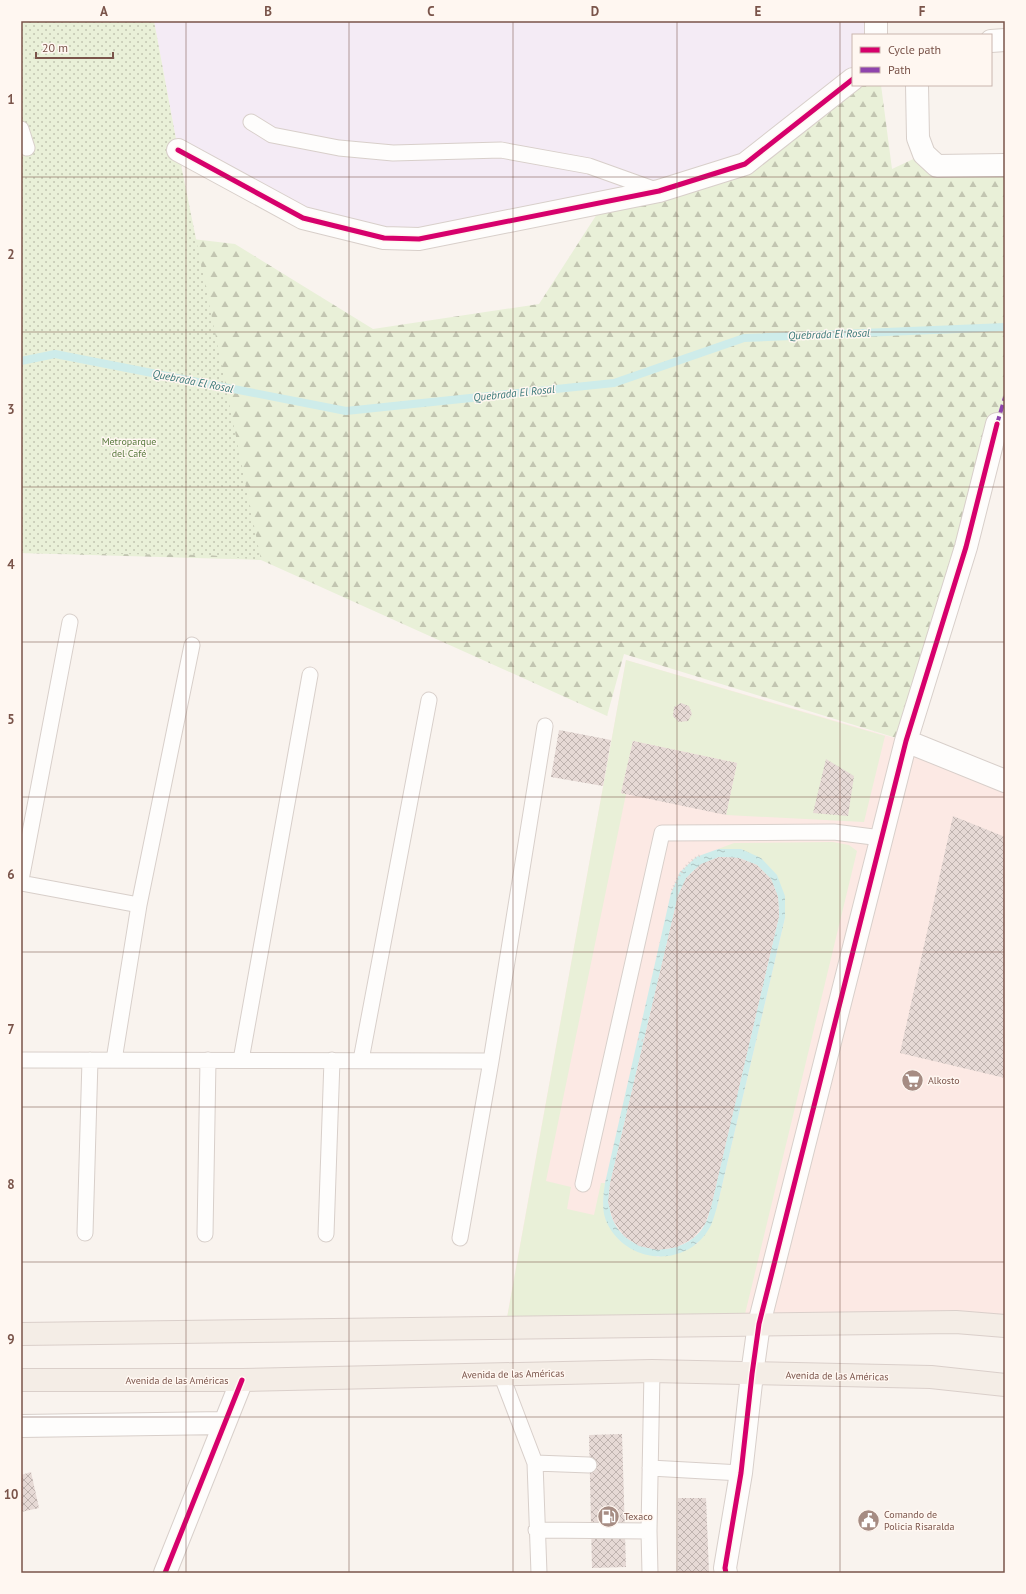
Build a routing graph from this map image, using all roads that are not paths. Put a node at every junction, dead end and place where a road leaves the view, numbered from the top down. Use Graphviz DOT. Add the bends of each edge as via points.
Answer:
graph roads {
  1 [pos="876,21"];
  2 [pos="876,34"];
  3 [pos="1005,40"];
  4 [pos="992,41"];
  5 [pos="852,79"];
  6 [pos="917,86"];
  7 [pos="251,122"];
  8 [pos="21,129"];
  9 [pos="27,148"];
  10 [pos="178,150"];
  11 [pos="1005,164"];
  12 [pos="659,191"];
  13 [pos="997,424"];
  14 [pos="70,622"];
  15 [pos="192,645"];
  16 [pos="310,675"];
  17 [pos="429,700"];
  18 [pos="545,726"];
  19 [pos="906,741"];
  20 [pos="1005,781"];
  21 [pos="881,838"];
  22 [pos="21,882"];
  23 [pos="139,905"];
  24 [pos="21,1060"];
  25 [pos="90,1060"];
  26 [pos="114,1060"];
  27 [pos="208,1060"];
  28 [pos="241,1060"];
  29 [pos="332,1060"];
  30 [pos="362,1060"];
  31 [pos="491,1061"];
  32 [pos="583,1184"];
  33 [pos="85,1233"];
  34 [pos="206,1234"];
  35 [pos="326,1234"];
  36 [pos="460,1238"];
  37 [pos="759,1324"];
  38 [pos="1005,1326"];
  39 [pos="21,1334"];
  40 [pos="652,1371"];
  41 [pos="501,1374"];
  42 [pos="752,1374"];
  43 [pos="21,1380"];
  44 [pos="242,1380"];
  45 [pos="1005,1385"];
  46 [pos="224,1424"];
  47 [pos="21,1426"];
  48 [pos="535,1463"];
  49 [pos="589,1465"];
  50 [pos="650,1468"];
  51 [pos="741,1473"];
  52 [pos="536,1530"];
  53 [pos="649,1531"];
  54 [pos="165,1573"];
  55 [pos="539,1573"];
  56 [pos="650,1573"];
  57 [pos="726,1573"];
  1 -- 2 [label="street"];
  3 -- 4 [label="street"];
  5 -- 12 [label="street" via="745,164"];
  6 -- 11 [label="street" via="918,138 924,154 936,166"];
  7 -- 12 [label="lane" via="272,135 339,148 393,153 501,150 589,166"];
  8 -- 9 [label="lane"];
  10 -- 12 [label="street" via="303,218 384,238 419,239"];
  13 -- 19 [label="street" via="966,547"];
  14 -- 22 [label="lane"];
  15 -- 23 [label="lane"];
  16 -- 28 [label="lane"];
  17 -- 30 [label="lane"];
  18 -- 31 [label="lane"];
  19 -- 20 [label="street"];
  19 -- 21 [label="street"];
  21 -- 32 [label="lane" via="834,832 662,833"];
  21 -- 37 [label="street"];
  22 -- 23 [label="lane"];
  23 -- 26 [label="lane"];
  24 -- 25 [label="lane"];
  25 -- 26 [label="lane"];
  25 -- 33 [label="lane"];
  26 -- 27 [label="lane"];
  27 -- 28 [label="lane"];
  27 -- 34 [label="lane"];
  28 -- 29 [label="lane"];
  29 -- 30 [label="lane"];
  29 -- 35 [label="lane"];
  30 -- 31 [label="lane"];
  31 -- 36 [label="lane"];
  37 -- 38 [label="main road" via="956,1322"];
  37 -- 39 [label="main road"];
  37 -- 42 [label="street"];
  40 -- 41 [label="main road, Avenida de las Américas"];
  40 -- 42 [label="main road, Avenida de las Américas"];
  40 -- 50 [label="lane"];
  41 -- 44 [label="main road, Avenida de las Américas"];
  41 -- 48 [label="lane"];
  42 -- 45 [label="main road, Avenida de las Américas" via="931,1378"];
  42 -- 51 [label="street"];
  43 -- 44 [label="main road, Avenida de las Américas"];
  44 -- 46 [label="street"];
  46 -- 47 [label="street"];
  46 -- 54 [label="street"];
  48 -- 49 [label="lane"];
  48 -- 52 [label="lane"];
  50 -- 51 [label="lane"];
  50 -- 53 [label="lane"];
  51 -- 57 [label="street"];
  52 -- 53 [label="lane"];
  52 -- 55 [label="lane"];
  53 -- 56 [label="lane"];
}
